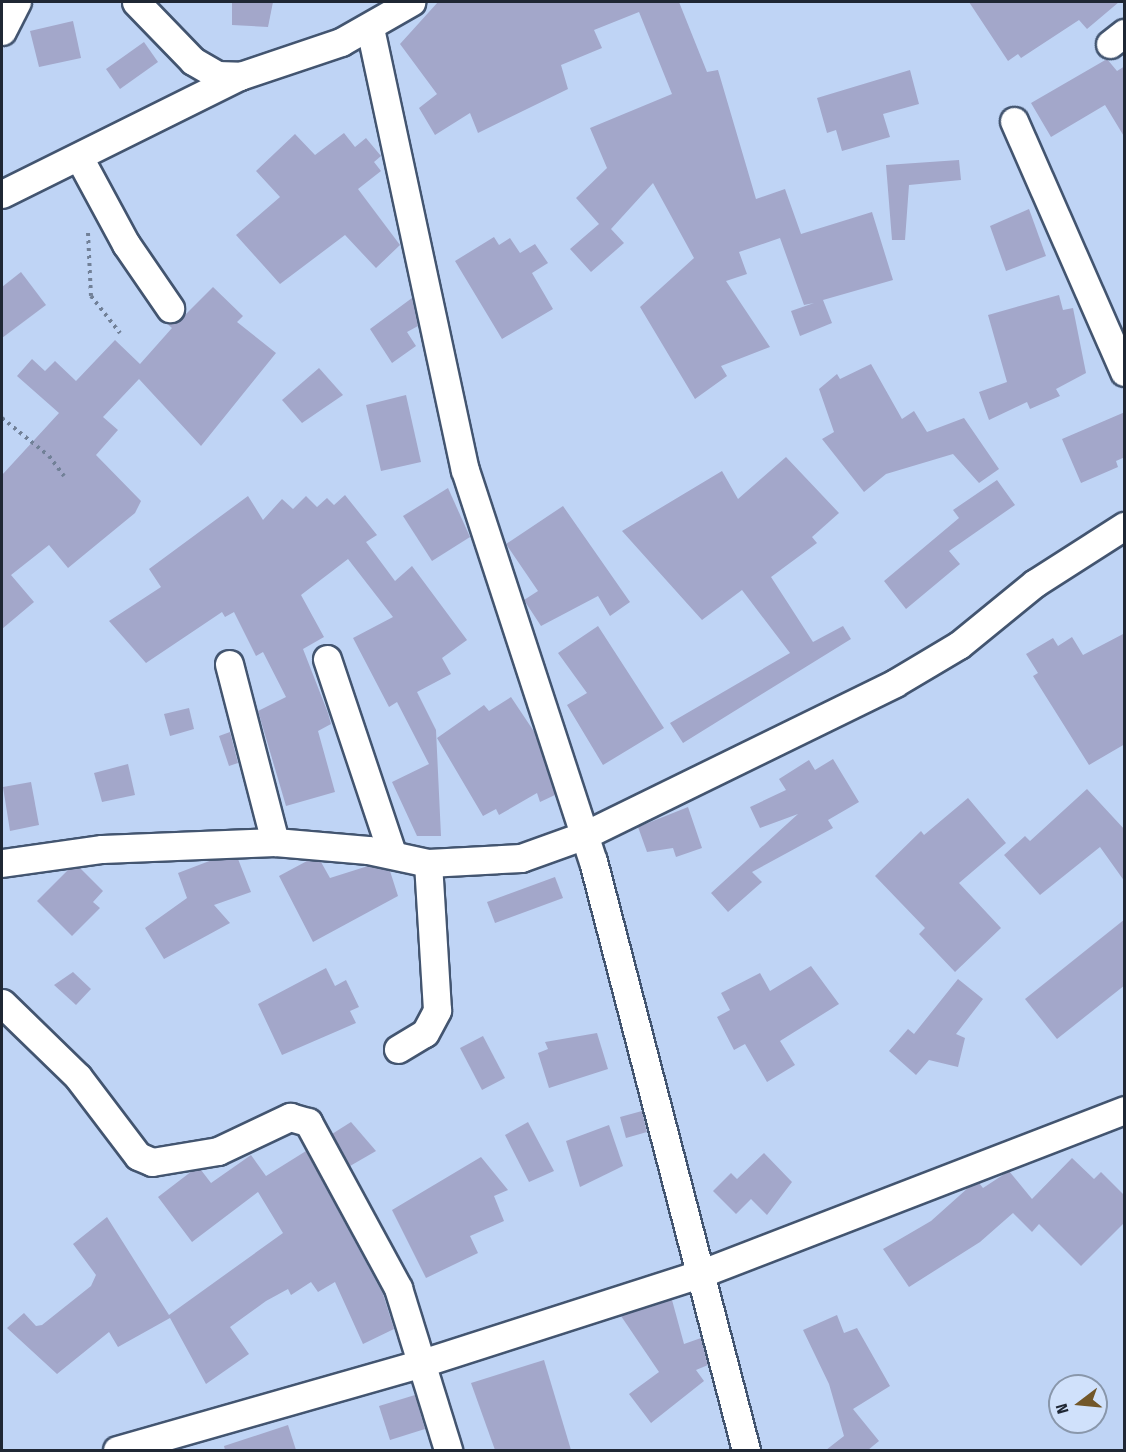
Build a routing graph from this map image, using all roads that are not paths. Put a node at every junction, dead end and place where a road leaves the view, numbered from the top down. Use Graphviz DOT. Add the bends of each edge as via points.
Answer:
graph roads {
  1 [pos="17,2"];
  2 [pos="136,2"];
  3 [pos="411,2"];
  4 [pos="370,28"];
  5 [pos="2,32"];
  6 [pos="240,76"];
  7 [pos="1014,121"];
  8 [pos="80,159"];
  9 [pos="2,194"];
  10 [pos="170,308"];
  11 [pos="1125,372"];
  12 [pos="1125,526"];
  13 [pos="327,659"];
  14 [pos="229,664"];
  15 [pos="585,835"];
  16 [pos="275,842"];
  17 [pos="392,853"];
  18 [pos="2,863"];
  19 [pos="428,863"];
  20 [pos="2,1003"];
  21 [pos="398,1049"];
  22 [pos="1125,1110"];
  23 [pos="697,1275"];
  24 [pos="419,1364"];
  25 [pos="117,1450"];
  26 [pos="448,1450"];
  27 [pos="746,1450"];
  1 -- 5 [label="street"];
  2 -- 6 [label="street" via="193,61 217,75"];
  3 -- 4 [label="street"];
  4 -- 6 [label="street"];
  4 -- 15 [label="street" via="465,470"];
  6 -- 8 [label="street"];
  7 -- 11 [label="street"];
  8 -- 9 [label="street"];
  8 -- 10 [label="street"];
  12 -- 15 [label="street" via="1035,583 959,645 895,682"];
  13 -- 17 [label="street"];
  14 -- 16 [label="street"];
  15 -- 19 [label="street" via="521,858"];
  15 -- 23 [label="street"];
  16 -- 17 [label="street"];
  16 -- 18 [label="street" via="102,849"];
  17 -- 19 [label="street"];
  19 -- 21 [label="street" via="437,1010 425,1033"];
  20 -- 24 [label="street" via="78,1077 138,1156 152,1162 218,1151 290,1117 308,1122 398,1288"];
  22 -- 23 [label="street"];
  23 -- 24 [label="street"];
  23 -- 27 [label="street"];
  24 -- 25 [label="street"];
  24 -- 26 [label="street"];
}
